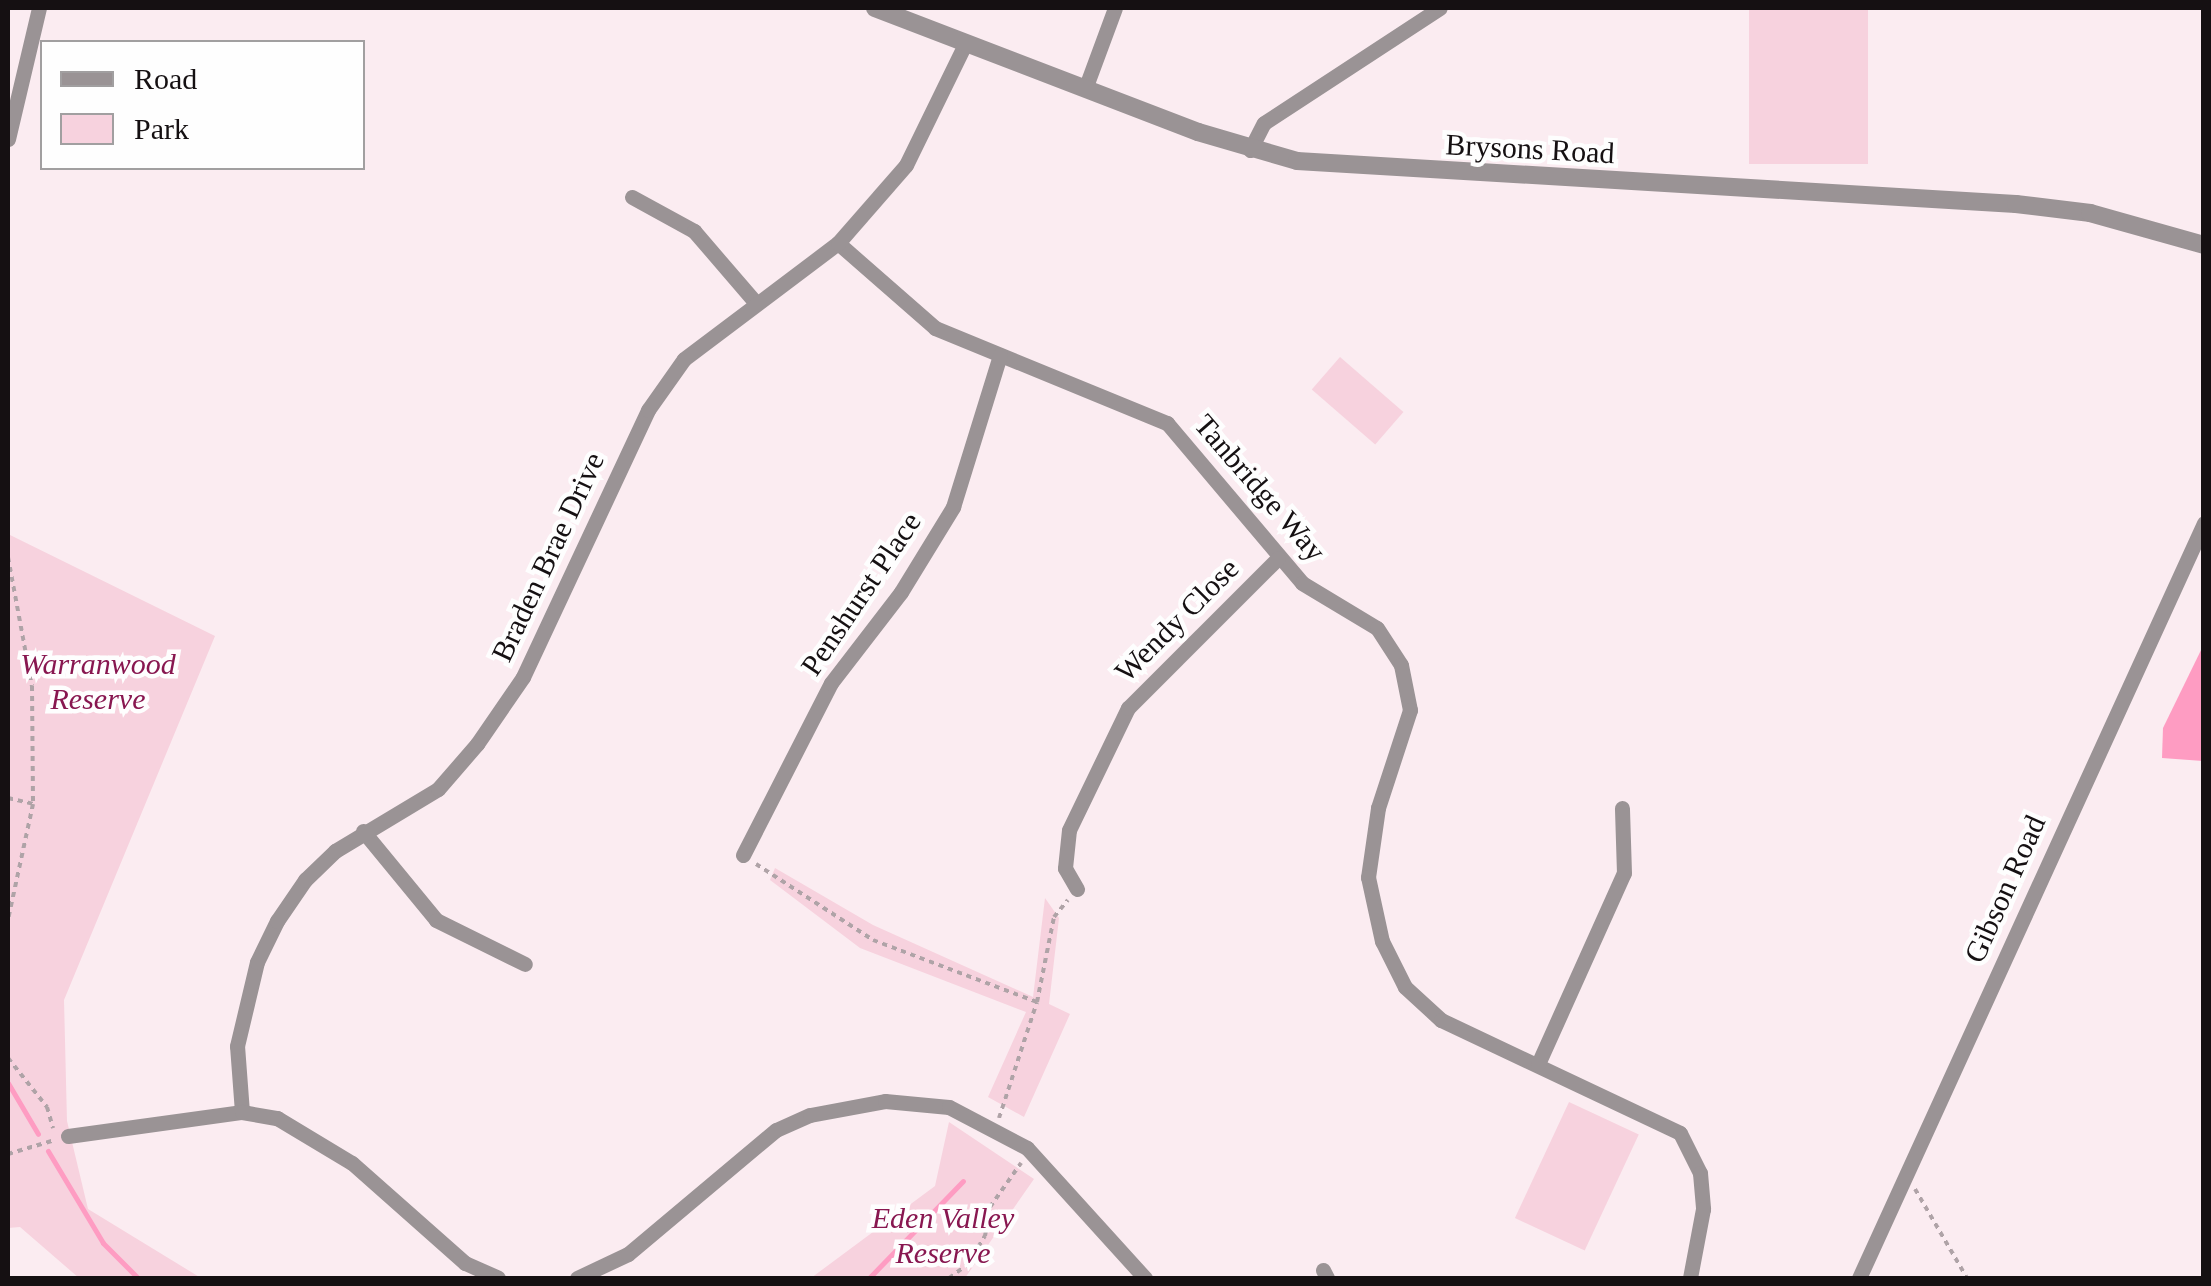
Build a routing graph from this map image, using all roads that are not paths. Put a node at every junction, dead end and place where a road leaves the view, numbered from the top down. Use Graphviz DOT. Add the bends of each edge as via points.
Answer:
graph roads {
  1 [pos="39,8"];
  2 [pos="875,8"];
  3 [pos="1115,8"];
  4 [pos="1440,8"];
  5 [pos="965,44"];
  6 [pos="1084,89"];
  7 [pos="8,139"];
  8 [pos="1250,150"];
  9 [pos="632,197"];
  10 [pos="838,243"];
  11 [pos="2204,245"];
  12 [pos="755,302"];
  13 [pos="1000,355"];
  14 [pos="2204,523"];
  15 [pos="1278,558"];
  16 [pos="1622,808"];
  17 [pos="363,831"];
  18 [pos="743,855"];
  19 [pos="1077,889"];
  20 [pos="526,964"];
  21 [pos="1538,1064"];
  22 [pos="242,1112"];
  23 [pos="62,1138"];
  24 [pos="498,1278"];
  25 [pos="576,1278"];
  26 [pos="1145,1278"];
  27 [pos="1690,1278"];
  28 [pos="1859,1278"];
  1 -- 7 [label="street"];
  2 -- 5 [label="street, Brysons Road"];
  3 -- 6 [label="street"];
  4 -- 8 [label="street" via="1264,123"];
  5 -- 6 [label="street, Brysons Road"];
  5 -- 10 [label="street, Braden Brae Drive" via="906,164"];
  6 -- 8 [label="street, Brysons Road"];
  8 -- 11 [label="street, Brysons Road" via="1397,169 2016,204 2090,213"];
  9 -- 12 [label="street" via="694,231"];
  10 -- 12 [label="street, Braden Brae Drive"];
  10 -- 13 [label="street, Tanbridge Way" via="935,328"];
  12 -- 17 [label="street, Braden Brae Drive" via="684,359 648,410 523,677 477,744 438,789"];
  13 -- 15 [label="street, Tanbridge Way" via="1168,423"];
  13 -- 18 [label="street, Penshurst Place" via="954,507 901,592 831,683"];
  14 -- 28 [label="street, Gibson Road"];
  15 -- 19 [label="street, Wendy Close" via="1128,708 1069,830 1065,868"];
  15 -- 21 [label="street, Tanbridge Way" via="1302,582 1377,628 1400,665 1410,710 1378,808 1368,878 1382,940 1405,988 1441,1020"];
  16 -- 21 [label="street" via="1624,873"];
  17 -- 20 [label="street" via="436,920"];
  17 -- 22 [label="street, Braden Brae Drive" via="305,880 257,962 237,1046"];
  21 -- 27 [label="street, Tanbridge Way" via="1680,1133 1700,1173 1703,1210"];
  22 -- 23 [label="street"];
  22 -- 24 [label="street" via="306,1130 465,1263"];
  25 -- 26 [label="street" via="628,1254 750,1149 810,1114 914,1102 949,1107 1027,1148"];
}
